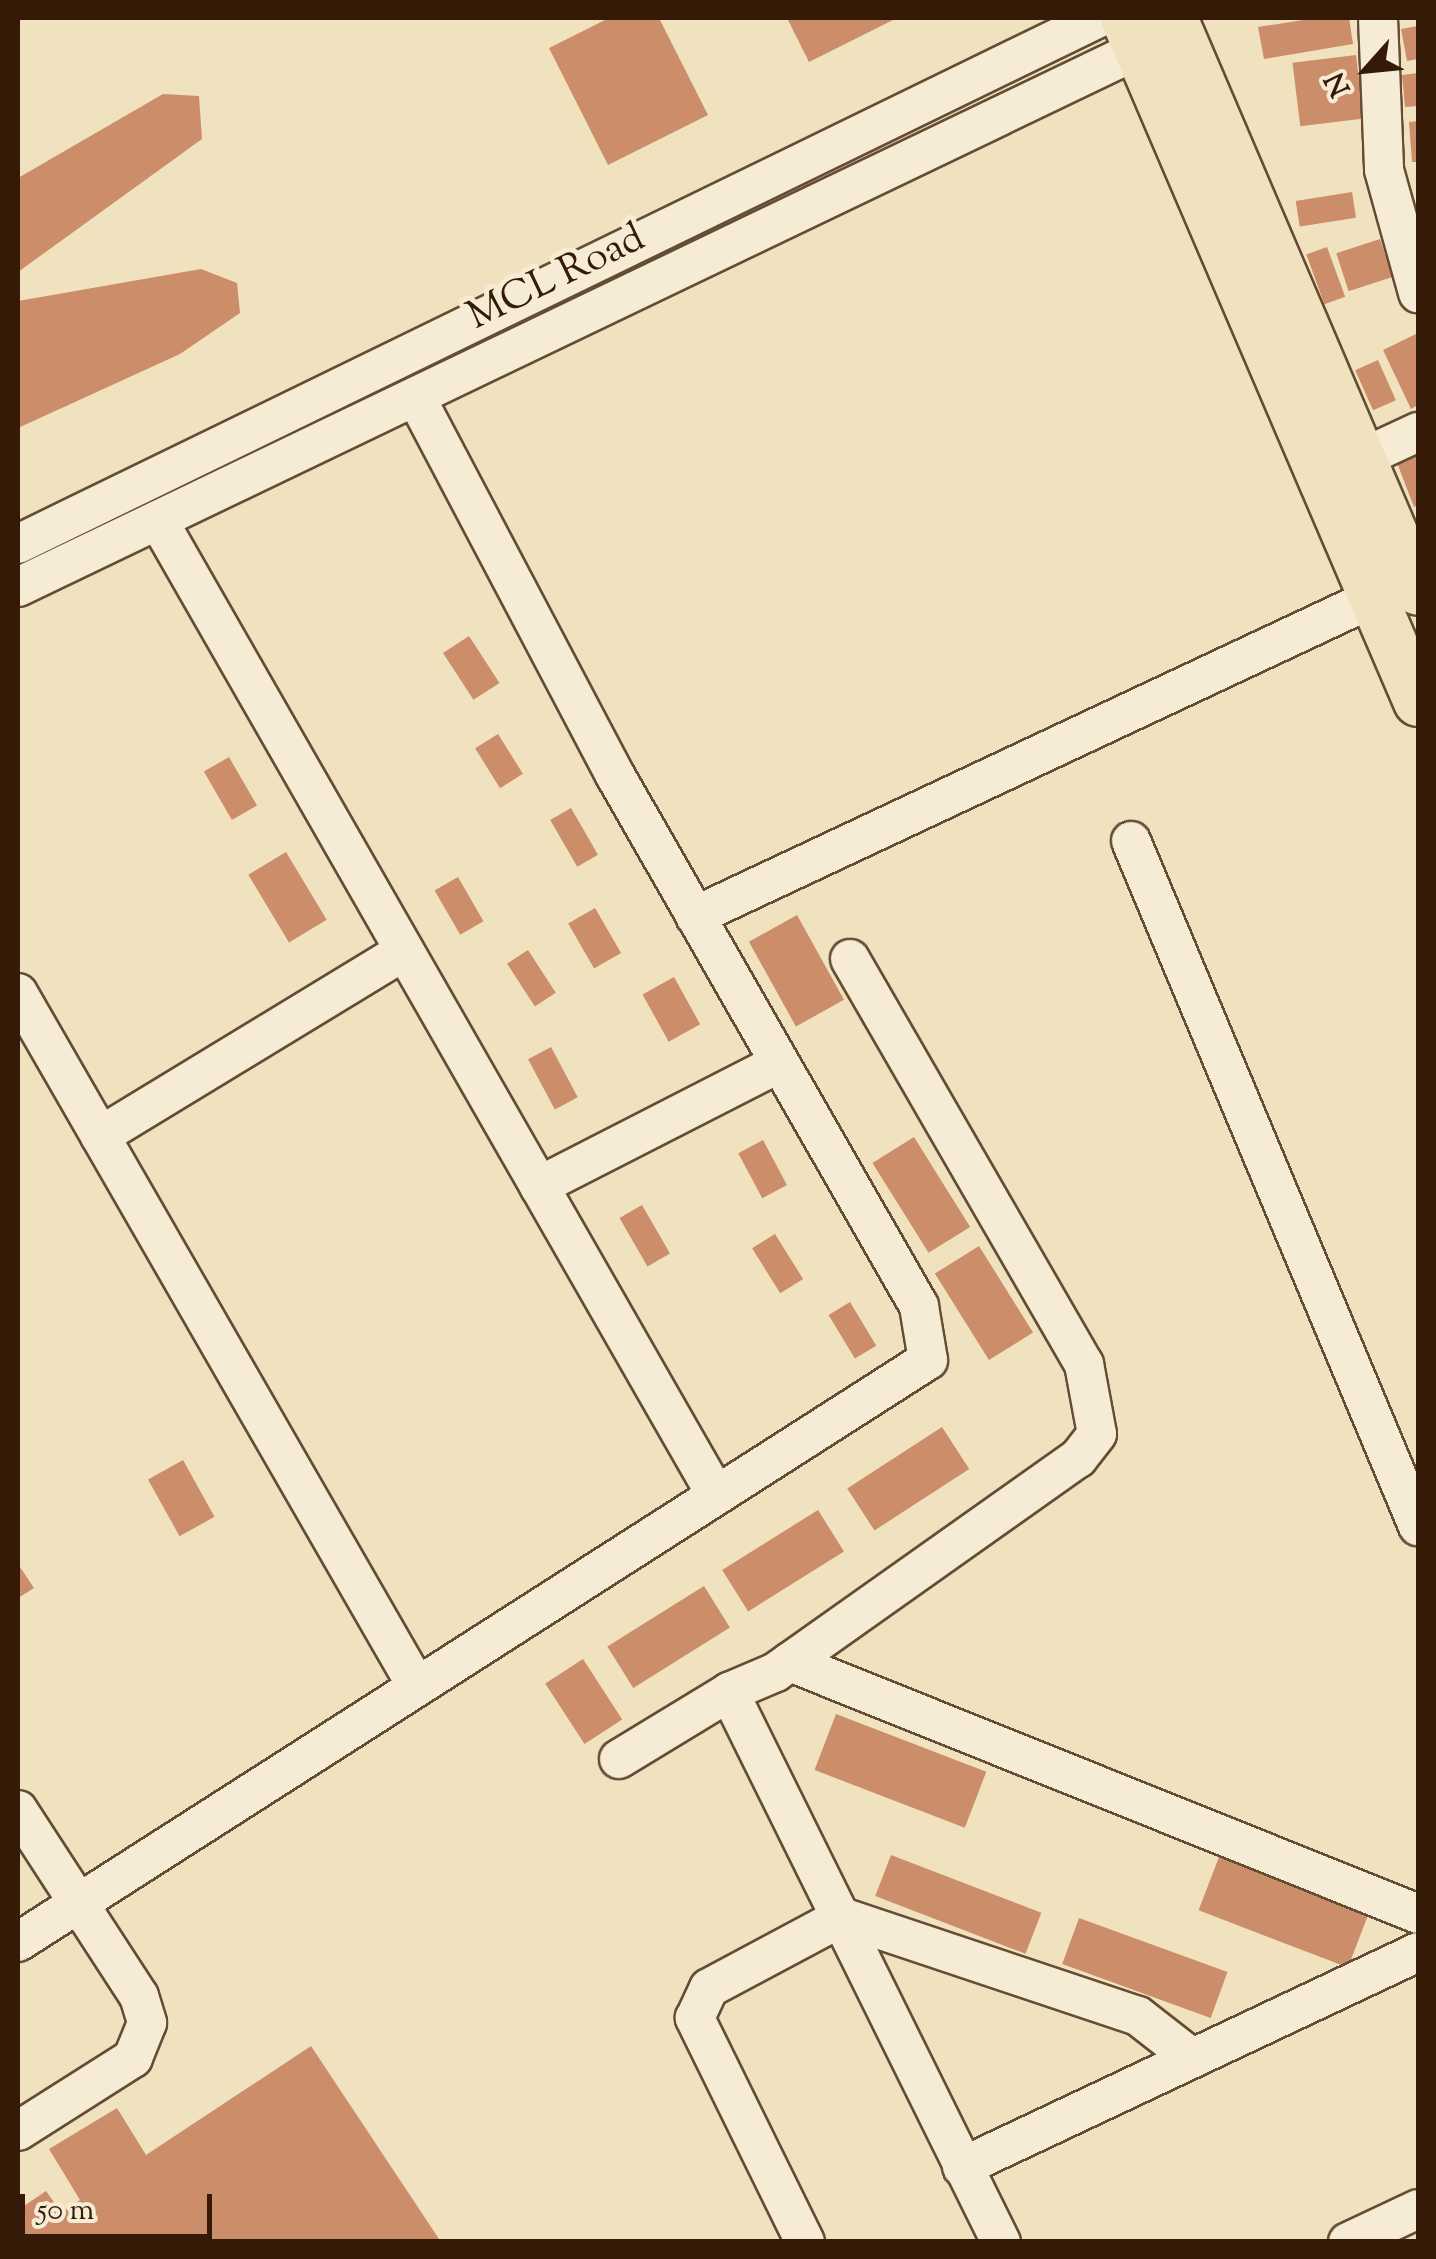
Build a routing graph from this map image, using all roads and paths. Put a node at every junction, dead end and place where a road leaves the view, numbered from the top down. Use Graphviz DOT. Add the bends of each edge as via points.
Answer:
graph roads {
  1 [pos="1099,18"];
  2 [pos="1378,18"];
  3 [pos="1153,29"];
  4 [pos="1418,293"];
  5 [pos="416,397"];
  6 [pos="1418,432"];
  7 [pos="1360,459"];
  8 [pos="158,520"];
  9 [pos="18,544"];
  10 [pos="18,587"];
  11 [pos="1396,595"];
  12 [pos="1418,702"];
  13 [pos="1131,842"];
  14 [pos="695,916"];
  15 [pos="404,951"];
  16 [pos="850,959"];
  17 [pos="18,993"];
  18 [pos="778,1064"];
  19 [pos="100,1136"];
  20 [pos="538,1186"];
  21 [pos="715,1493"];
  22 [pos="1418,1526"];
  23 [pos="790,1662"];
  24 [pos="416,1685"];
  25 [pos="729,1692"];
  26 [pos="619,1759"];
  27 [pos="18,1810"];
  28 [pos="81,1902"];
  29 [pos="1418,1914"];
  30 [pos="842,1917"];
  31 [pos="18,1942"];
  32 [pos="1418,1952"];
  33 [pos="1192,2058"];
  34 [pos="18,2131"];
  35 [pos="962,2166"];
  36 [pos="1418,2209"];
  37 [pos="806,2242"];
  38 [pos="1002,2242"];
  39 [pos="1348,2242"];
  1 -- 9 [label="street, MCL Road"];
  2 -- 4 [label="street" via="1384,170"];
  3 -- 5 [label="street, MCL Road"];
  3 -- 7 [label="main road"];
  3 -- 11 [label="main road"];
  5 -- 8 [label="street, MCL Road"];
  5 -- 14 [label="street"];
  6 -- 7 [label="street"];
  7 -- 11 [label="main road"];
  8 -- 10 [label="street, MCL Road"];
  8 -- 15 [label="street"];
  11 -- 12 [label="main road"];
  11 -- 14 [label="street"];
  13 -- 22 [label="street"];
  14 -- 18 [label="street"];
  15 -- 19 [label="street"];
  15 -- 20 [label="street"];
  16 -- 23 [label="street" via="1084,1364 1097,1434 1078,1458"];
  17 -- 19 [label="street"];
  18 -- 20 [label="street"];
  18 -- 21 [label="street" via="932,1343 917,1372"];
  19 -- 24 [label="street"];
  20 -- 21 [label="street"];
  21 -- 24 [label="street"];
  23 -- 25 [label="street"];
  23 -- 29 [label="street"];
  24 -- 28 [label="street"];
  25 -- 26 [label="street"];
  25 -- 30 [label="street"];
  27 -- 28 [label="street"];
  28 -- 31 [label="street"];
  28 -- 34 [label="street" via="139,1996 144,2044"];
  30 -- 33 [label="street" via="1138,2016"];
  30 -- 35 [label="street"];
  30 -- 37 [label="street" via="710,1988 695,2018"];
  32 -- 33 [label="street"];
  33 -- 35 [label="street"];
  35 -- 38 [label="street"];
  36 -- 39 [label="street"];
}
